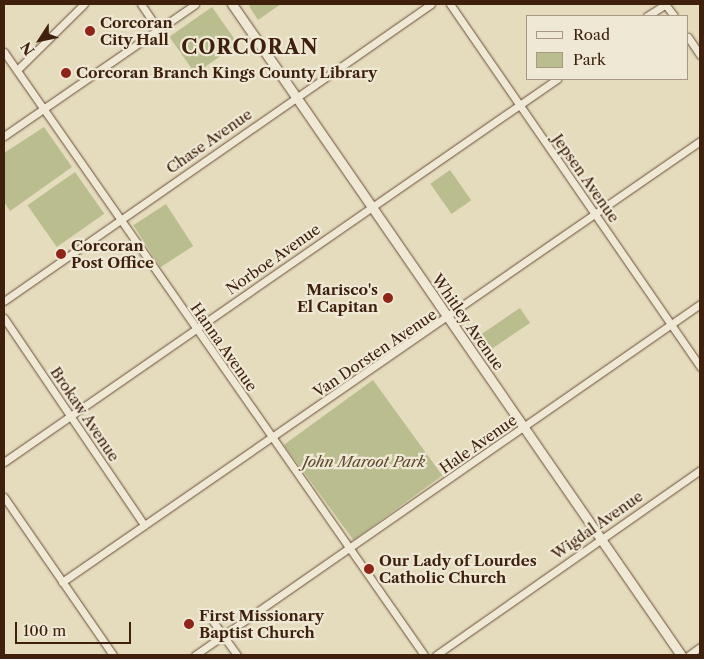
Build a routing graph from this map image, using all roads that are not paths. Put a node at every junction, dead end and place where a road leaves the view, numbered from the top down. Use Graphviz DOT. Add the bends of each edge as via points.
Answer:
graph roads {
  1 [pos="84,4"];
  2 [pos="141,4"];
  3 [pos="194,4"];
  4 [pos="232,4"];
  5 [pos="430,4"];
  6 [pos="450,4"];
  7 [pos="665,4"];
  8 [pos="648,15"];
  9 [pos="673,15"];
  10 [pos="158,29"];
  11 [pos="689,38"];
  12 [pos="4,52"];
  13 [pos="700,55"];
  14 [pos="17,70"];
  15 [pos="555,80"];
  16 [pos="297,97"];
  17 [pos="518,105"];
  18 [pos="43,108"];
  19 [pos="4,136"];
  20 [pos="700,141"];
  21 [pos="372,208"];
  22 [pos="595,216"];
  23 [pos="119,220"];
  24 [pos="4,301"];
  25 [pos="700,304"];
  26 [pos="4,318"];
  27 [pos="449,319"];
  28 [pos="670,324"];
  29 [pos="195,330"];
  30 [pos="700,367"];
  31 [pos="71,417"];
  32 [pos="525,429"];
  33 [pos="270,438"];
  34 [pos="4,462"];
  35 [pos="700,470"];
  36 [pos="4,497"];
  37 [pos="144,525"];
  38 [pos="602,540"];
  39 [pos="348,553"];
  40 [pos="62,582"];
  41 [pos="207,613"];
  42 [pos="223,636"];
  43 [pos="700,647"];
  44 [pos="113,655"];
  45 [pos="195,655"];
  46 [pos="236,655"];
  47 [pos="424,655"];
  48 [pos="436,655"];
  49 [pos="681,655"];
  50 [pos="689,655"];
  1 -- 14 [label="street"];
  2 -- 10 [label="street"];
  3 -- 10 [label="street"];
  4 -- 16 [label="street, Whitley Avenue"];
  5 -- 16 [label="street, Chase Avenue"];
  6 -- 17 [label="street, Jepsen Avenue"];
  7 -- 8 [label="street"];
  7 -- 9 [label="street"];
  10 -- 18 [label="street"];
  11 -- 13 [label="street"];
  12 -- 14 [label="street, Hanna Avenue"];
  14 -- 18 [label="street, Hanna Avenue"];
  15 -- 17 [label="street, Norboe Avenue"];
  16 -- 21 [label="street, Whitley Avenue"];
  16 -- 23 [label="street, Chase Avenue"];
  17 -- 21 [label="street, Norboe Avenue"];
  17 -- 22 [label="street, Jepsen Avenue"];
  18 -- 19 [label="street"];
  18 -- 23 [label="street, Hanna Avenue"];
  20 -- 22 [label="street, Van Dorsten Avenue"];
  21 -- 27 [label="street, Whitley Avenue"];
  21 -- 29 [label="street, Norboe Avenue"];
  22 -- 27 [label="street, Van Dorsten Avenue"];
  22 -- 28 [label="street, Jepsen Avenue"];
  23 -- 24 [label="street, Chase Avenue"];
  23 -- 29 [label="street, Hanna Avenue"];
  25 -- 28 [label="street, Hale Avenue"];
  26 -- 31 [label="street, Brokaw Avenue"];
  27 -- 32 [label="street, Whitley Avenue"];
  27 -- 33 [label="street, Van Dorsten Avenue"];
  28 -- 30 [label="street, Jepsen Avenue"];
  28 -- 32 [label="street, Hale Avenue"];
  29 -- 31 [label="street, Norboe Avenue"];
  29 -- 33 [label="street, Hanna Avenue"];
  31 -- 34 [label="street, Norboe Avenue"];
  31 -- 37 [label="street, Brokaw Avenue"];
  32 -- 38 [label="street, Whitley Avenue"];
  32 -- 39 [label="street, Hale Avenue"];
  33 -- 37 [label="street, Van Dorsten Avenue"];
  33 -- 39 [label="street, Hanna Avenue"];
  35 -- 38 [label="street, Wigdal Avenue"];
  36 -- 40 [label="street"];
  37 -- 40 [label="street, Van Dorsten Avenue"];
  38 -- 48 [label="street, Wigdal Avenue"];
  38 -- 49 [label="street, Whitley Avenue"];
  39 -- 42 [label="street, Hale Avenue"];
  39 -- 47 [label="street, Hanna Avenue"];
  40 -- 44 [label="street"];
  41 -- 42 [label="street"];
  42 -- 45 [label="street, Hale Avenue"];
  42 -- 46 [label="street"];
  43 -- 50 [label="street"];
}
